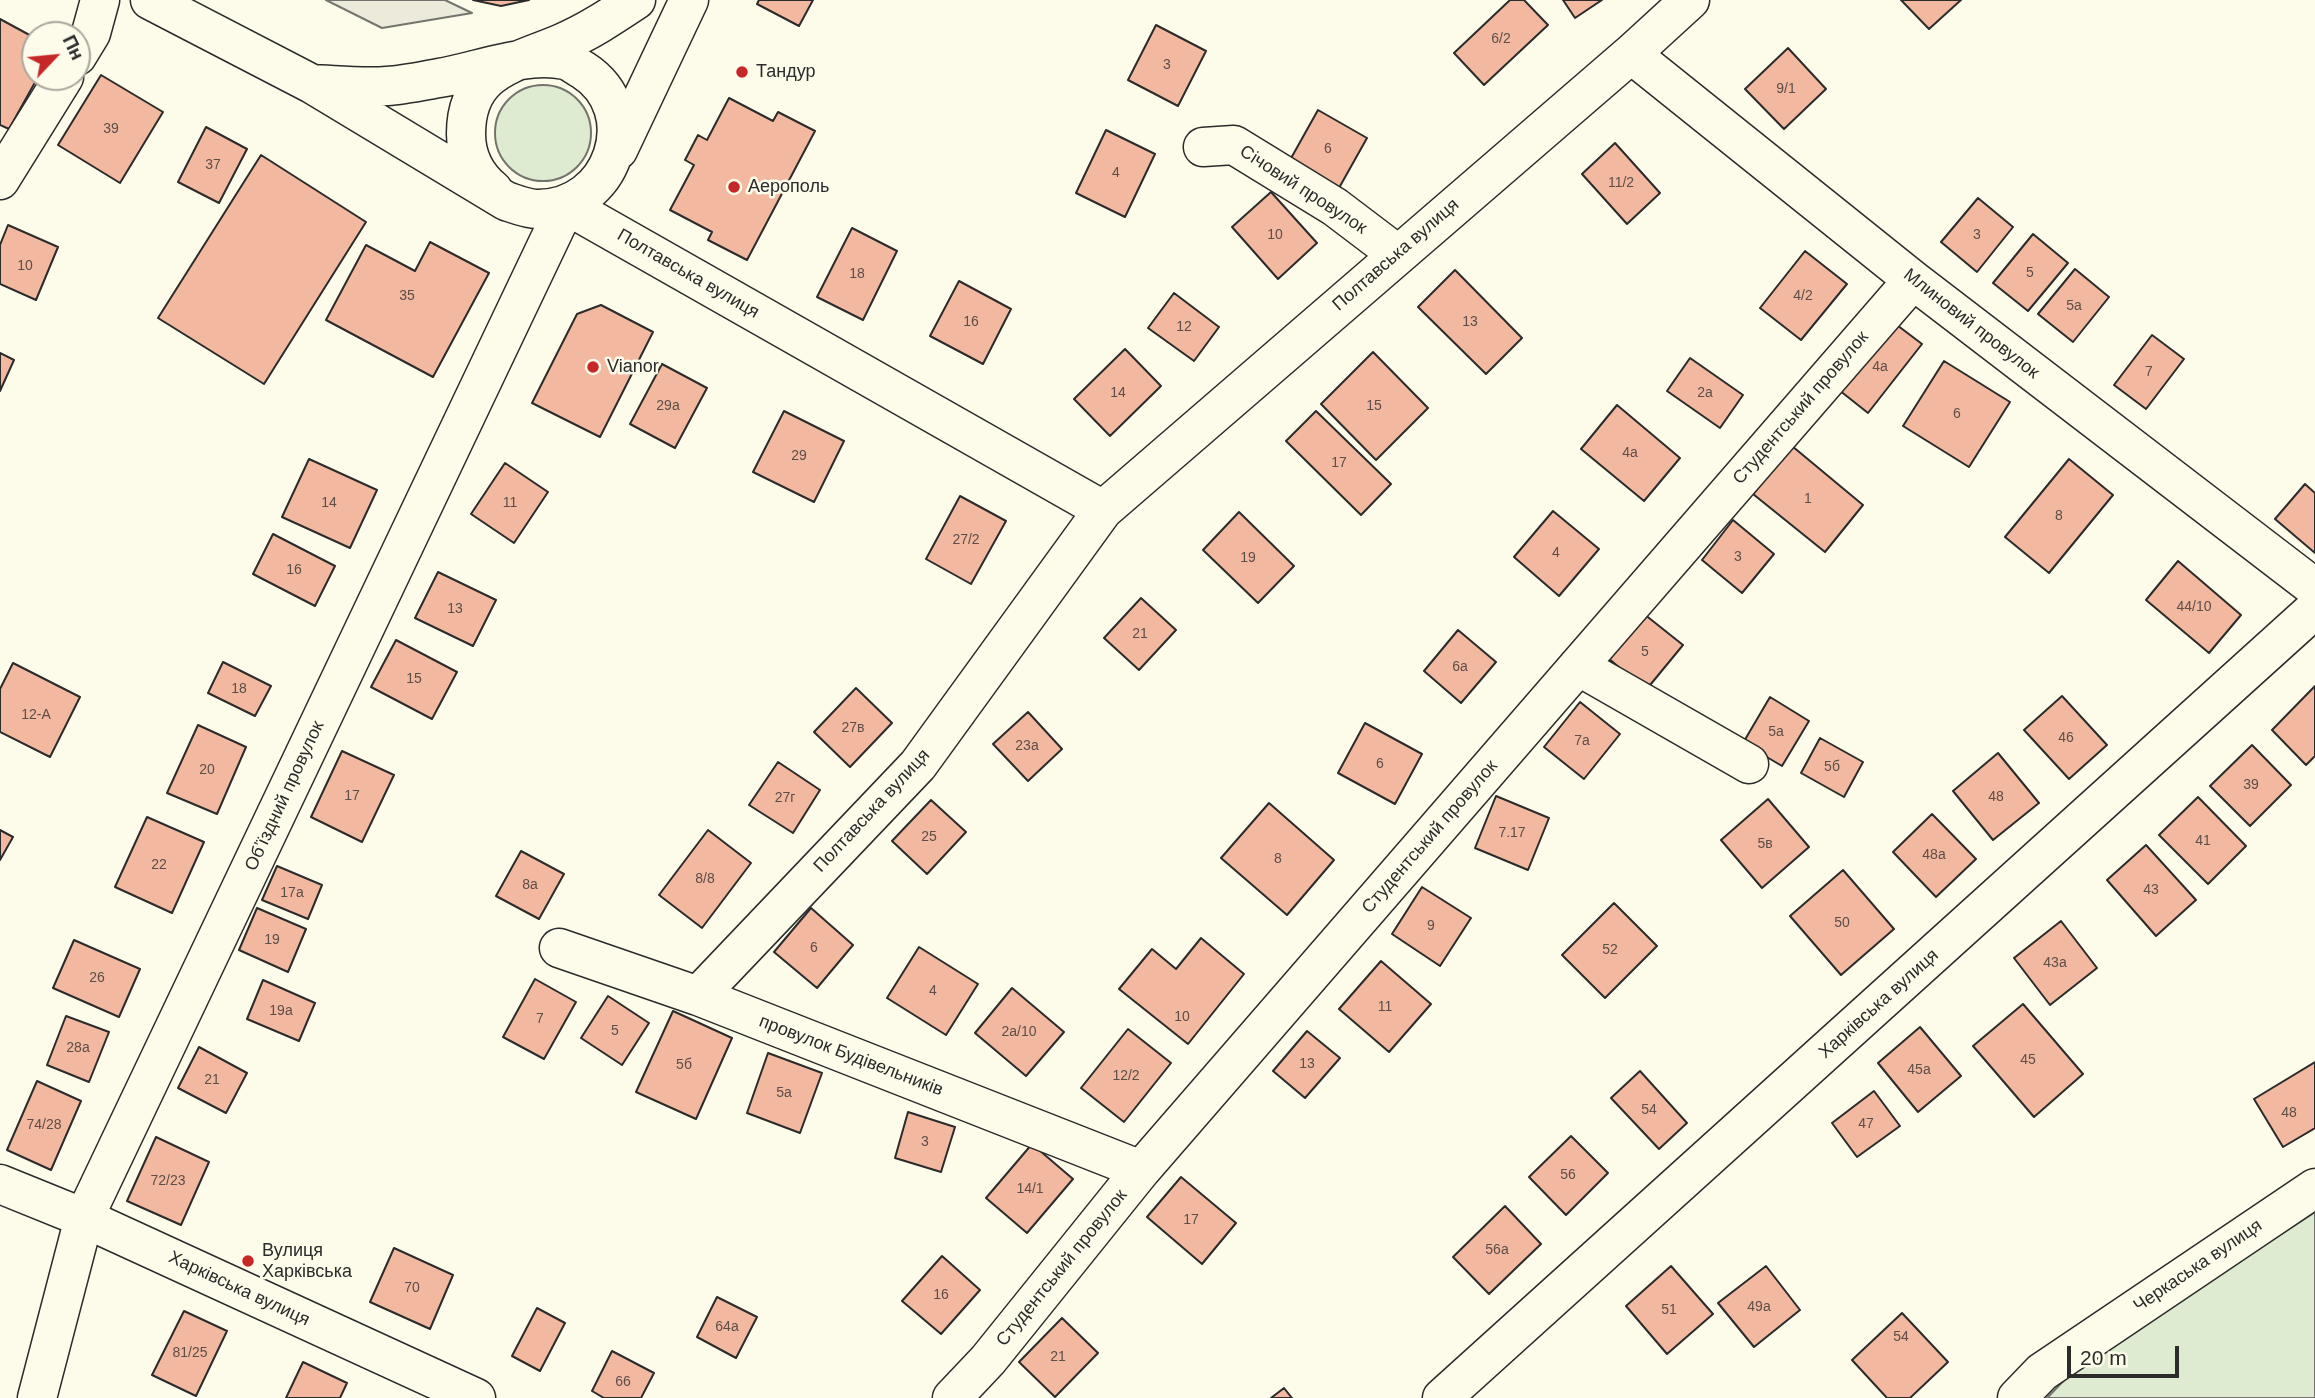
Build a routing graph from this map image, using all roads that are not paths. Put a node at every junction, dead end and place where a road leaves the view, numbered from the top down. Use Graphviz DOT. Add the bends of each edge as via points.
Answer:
graph roads {
  1 [pos="100,0"];
  2 [pos="150,0"];
  3 [pos="636,0"];
  4 [pos="689,0"];
  5 [pos="1690,0"];
  6 [pos="91,33"];
  7 [pos="1631,54"];
  8 [pos="509,63"];
  9 [pos="312,84"];
  10 [pos="55,91"];
  11 [pos="1203,147"];
  12 [pos="611,165"];
  13 [pos="0,180"];
  14 [pos="506,201"];
  15 [pos="566,205"];
  16 [pos="1398,254"];
  17 [pos="1913,280"];
  18 [pos="1102,510"];
  19 [pos="2315,588"];
  20 [pos="2315,610"];
  21 [pos="1578,666"];
  22 [pos="1749,764"];
  23 [pos="559,948"];
  24 [pos="698,996"];
  25 [pos="1141,1170"];
  26 [pos="0,1184"];
  27 [pos="2315,1188"];
  28 [pos="84,1218"];
  29 [pos="37,1398"];
  30 [pos="476,1398"];
  31 [pos="952,1398"];
  32 [pos="1442,1398"];
  33 [pos="2017,1398"];
  1 -- 6 [label="street"];
  2 -- 9 [label="street"];
  3 -- 8 [label="street" via="574,37"];
  4 -- 12 [label="street"];
  5 -- 7 [label="street, Полтавська вулиця"];
  7 -- 16 [label="street, Полтавська вулиця"];
  7 -- 17 [label="street, Млиновий провулок"];
  8 -- 9 [label="street" via="386,86"];
  8 -- 12 [label="street" via="539,57 569,61 595,78 612,104 617,135"];
  8 -- 14 [label="street" via="481,84 466,114 466,148 475,169"];
  9 -- 14 [label="street"];
  10 -- 13 [label="street"];
  11 -- 16 [label="street, Січовий провулок" via="1234,145 1335,207"];
  12 -- 15 [label="street" via="592,189"];
  14 -- 15 [label="street" via="536,209"];
  15 -- 18 [label="street, Полтавська вулиця"];
  15 -- 28 [label="street, Обʼїздний провулок"];
  16 -- 18 [label="street, Полтавська вулиця"];
  17 -- 19 [label="street, Млиновий провулок"];
  17 -- 21 [label="street, Студентський провулок"];
  18 -- 24 [label="street, Полтавська вулиця" via="918,765"];
  20 -- 32 [label="street, Харківська вулиця"];
  21 -- 22 [label="street"];
  21 -- 25 [label="street, Студентський провулок"];
  23 -- 24 [label="street, провулок Будівельників"];
  24 -- 25 [label="street, провулок Будівельників"];
  25 -- 31 [label="street, Студентський провулок"];
  26 -- 28 [label="street, Харківська вулиця"];
  27 -- 33 [label="street, Черкаська вулиця" via="2042,1372"];
  28 -- 29 [label="street, Обʼїздний провулок"];
  28 -- 30 [label="street, Харківська вулиця"];
}
